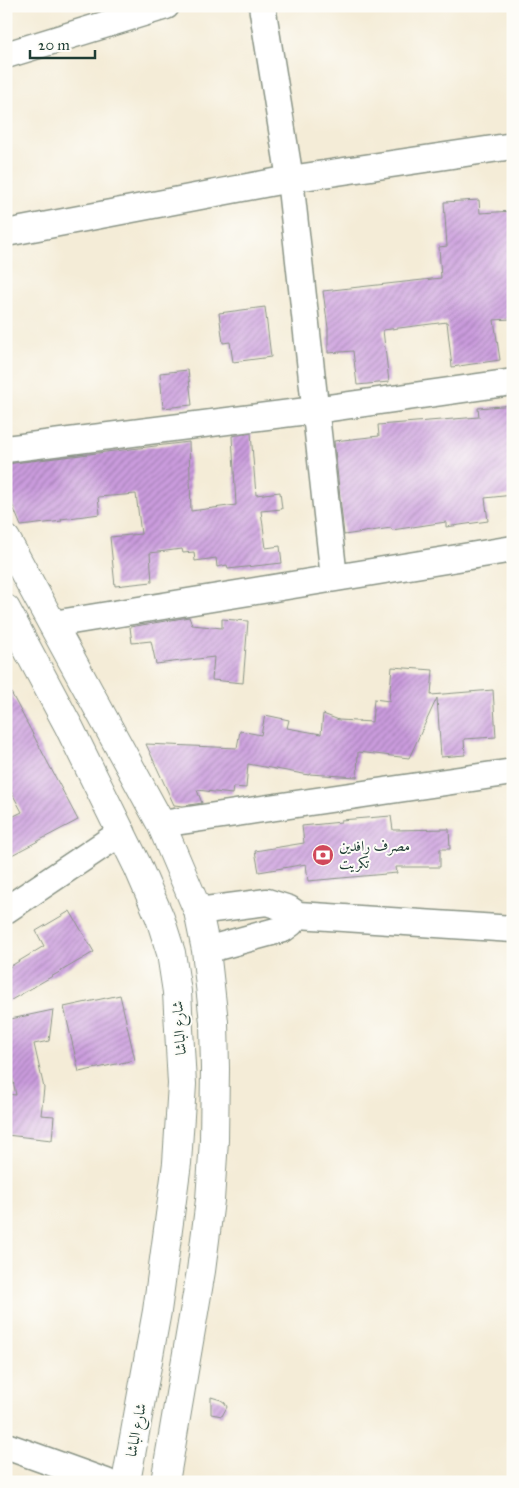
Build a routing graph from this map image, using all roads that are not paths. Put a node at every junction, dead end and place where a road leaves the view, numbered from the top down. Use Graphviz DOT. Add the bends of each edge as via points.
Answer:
graph roads {
  1 [pos="166,6"];
  2 [pos="262,6"];
  3 [pos="6,55"];
  4 [pos="513,146"];
  5 [pos="290,179"];
  6 [pos="6,233"];
  7 [pos="513,382"];
  8 [pos="314,410"];
  9 [pos="6,449"];
  10 [pos="6,539"];
  11 [pos="513,549"];
  12 [pos="334,578"];
  13 [pos="6,609"];
  14 [pos="54,624"];
  15 [pos="513,772"];
  16 [pos="161,824"];
  17 [pos="122,832"];
  18 [pos="6,910"];
  19 [pos="198,911"];
  20 [pos="298,915"];
  21 [pos="513,929"];
  22 [pos="206,950"];
  23 [pos="6,1446"];
  24 [pos="106,1482"];
  25 [pos="126,1482"];
  26 [pos="165,1482"];
  1 -- 3 [label="street"];
  2 -- 5 [label="street"];
  4 -- 5 [label="street"];
  5 -- 6 [label="street"];
  5 -- 8 [label="street"];
  7 -- 8 [label="street"];
  8 -- 9 [label="street"];
  8 -- 12 [label="street"];
  10 -- 14 [label="main road"];
  11 -- 12 [label="street"];
  12 -- 14 [label="street"];
  13 -- 17 [label="main road, شارع الباشا"];
  14 -- 16 [label="main road"];
  15 -- 16 [label="street"];
  16 -- 19 [label="main road"];
  17 -- 18 [label="street"];
  17 -- 25 [label="main road, شارع الباشا" via="160,918 171,954 177,992 182,1084 178,1163 167,1242"];
  19 -- 20 [label="street" via="267,902 289,908"];
  19 -- 22 [label="main road"];
  20 -- 21 [label="street"];
  20 -- 22 [label="street" via="283,929"];
  22 -- 26 [label="main road" via="215,1059 210,1200"];
  23 -- 24 [label="street"];
}
